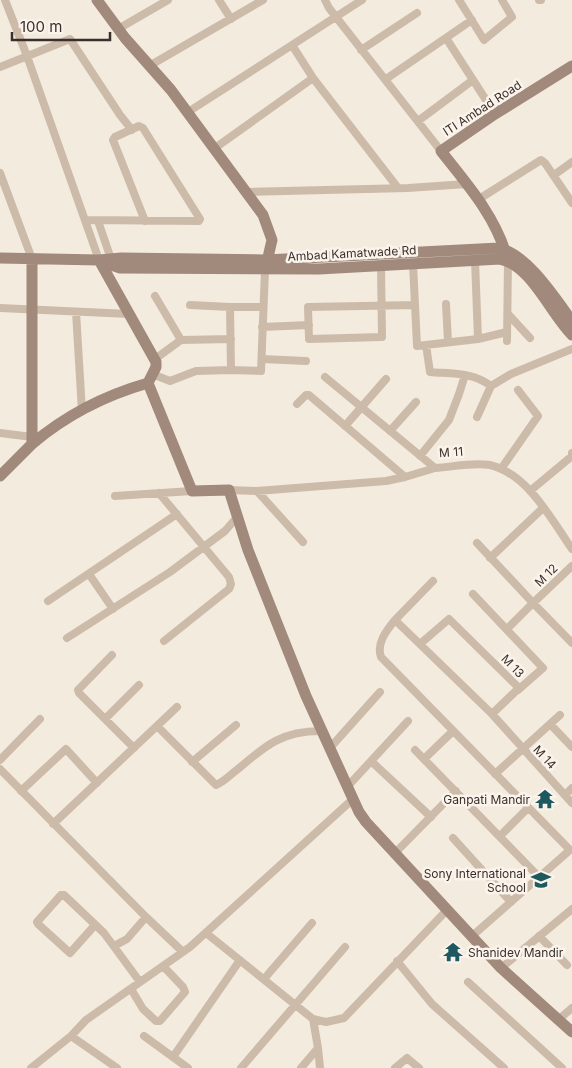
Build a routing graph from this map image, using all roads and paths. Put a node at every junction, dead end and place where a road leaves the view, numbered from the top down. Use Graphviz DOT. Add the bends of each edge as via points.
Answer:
graph roads {
  1 [pos="5,0"];
  2 [pos="97,0"];
  3 [pos="168,0"];
  4 [pos="219,0"];
  5 [pos="263,0"];
  6 [pos="325,0"];
  7 [pos="362,0"];
  8 [pos="459,0"];
  9 [pos="502,0"];
  10 [pos="417,13"];
  11 [pos="336,17"];
  12 [pos="231,19"];
  13 [pos="472,20"];
  14 [pos="118,29"];
  15 [pos="446,38"];
  16 [pos="292,45"];
  17 [pos="361,50"];
  18 [pos="27,56"];
  19 [pos="149,66"];
  20 [pos="572,66"];
  21 [pos="0,67"];
  22 [pos="314,78"];
  23 [pos="386,79"];
  24 [pos="473,80"];
  25 [pos="188,112"];
  26 [pos="495,114"];
  27 [pos="418,121"];
  28 [pos="132,130"];
  29 [pos="215,148"];
  30 [pos="441,151"];
  31 [pos="572,162"];
  32 [pos="0,173"];
  33 [pos="554,175"];
  34 [pos="467,184"];
  35 [pos="398,188"];
  36 [pos="247,192"];
  37 [pos="478,199"];
  38 [pos="572,203"];
  39 [pos="86,220"];
  40 [pos="98,220"];
  41 [pos="145,221"];
  42 [pos="506,255"];
  43 [pos="0,258"];
  44 [pos="32,259"];
  45 [pos="105,260"];
  46 [pos="475,260"];
  47 [pos="413,264"];
  48 [pos="266,265"];
  49 [pos="381,266"];
  50 [pos="527,270"];
  51 [pos="155,296"];
  52 [pos="446,304"];
  53 [pos="190,305"];
  54 [pos="414,306"];
  55 [pos="230,307"];
  56 [pos="263,307"];
  57 [pos="382,307"];
  58 [pos="0,308"];
  59 [pos="32,310"];
  60 [pos="76,312"];
  61 [pos="129,314"];
  62 [pos="508,314"];
  63 [pos="572,321"];
  64 [pos="309,326"];
  65 [pos="262,327"];
  66 [pos="507,332"];
  67 [pos="572,335"];
  68 [pos="530,338"];
  69 [pos="231,339"];
  70 [pos="478,339"];
  71 [pos="181,340"];
  72 [pos="507,341"];
  73 [pos="448,342"];
  74 [pos="426,345"];
  75 [pos="572,349"];
  76 [pos="155,359"];
  77 [pos="262,359"];
  78 [pos="306,361"];
  79 [pos="231,370"];
  80 [pos="465,375"];
  81 [pos="325,377"];
  82 [pos="150,379"];
  83 [pos="386,379"];
  84 [pos="491,386"];
  85 [pos="518,390"];
  86 [pos="416,402"];
  87 [pos="297,404"];
  88 [pos="362,407"];
  89 [pos="82,411"];
  90 [pos="477,417"];
  91 [pos="345,426"];
  92 [pos="390,431"];
  93 [pos="0,433"];
  94 [pos="32,440"];
  95 [pos="572,453"];
  96 [pos="420,456"];
  97 [pos="435,468"];
  98 [pos="501,469"];
  99 [pos="0,476"];
  100 [pos="405,478"];
  101 [pos="229,490"];
  102 [pos="257,490"];
  103 [pos="530,490"];
  104 [pos="192,491"];
  105 [pos="159,493"];
  106 [pos="115,496"];
  107 [pos="543,508"];
  108 [pos="178,514"];
  109 [pos="238,516"];
  110 [pos="303,542"];
  111 [pos="477,543"];
  112 [pos="204,546"];
  113 [pos="572,549"];
  114 [pos="490,558"];
  115 [pos="572,566"];
  116 [pos="89,574"];
  117 [pos="433,581"];
  118 [pos="473,594"];
  119 [pos="48,602"];
  120 [pos="533,603"];
  121 [pos="113,609"];
  122 [pos="395,620"];
  123 [pos="507,629"];
  124 [pos="67,638"];
  125 [pos="164,641"];
  126 [pos="572,643"];
  127 [pos="420,644"];
  128 [pos="112,655"];
  129 [pos="139,685"];
  130 [pos="518,690"];
  131 [pos="380,692"];
  132 [pos="177,707"];
  133 [pos="492,714"];
  134 [pos="560,715"];
  135 [pos="40,719"];
  136 [pos="105,719"];
  137 [pos="408,721"];
  138 [pos="550,724"];
  139 [pos="236,725"];
  140 [pos="157,726"];
  141 [pos="321,731"];
  142 [pos="453,731"];
  143 [pos="572,747"];
  144 [pos="134,748"];
  145 [pos="329,749"];
  146 [pos="522,749"];
  147 [pos="415,750"];
  148 [pos="424,759"];
  149 [pos="0,760"];
  150 [pos="192,762"];
  151 [pos="371,762"];
  152 [pos="0,769"];
  153 [pos="494,774"];
  154 [pos="97,783"];
  155 [pos="347,787"];
  156 [pos="572,788"];
  157 [pos="21,791"];
  158 [pos="456,791"];
  159 [pos="564,795"];
  160 [pos="353,799"];
  161 [pos="572,803"];
  162 [pos="528,808"];
  163 [pos="431,817"];
  164 [pos="53,824"];
  165 [pos="500,836"];
  166 [pos="453,838"];
  167 [pos="571,851"];
  168 [pos="395,852"];
  169 [pos="539,877"];
  170 [pos="511,902"];
  171 [pos="447,910"];
  172 [pos="571,912"];
  173 [pos="146,917"];
  174 [pos="312,923"];
  175 [pos="95,925"];
  176 [pos="206,933"];
  177 [pos="539,936"];
  178 [pos="471,937"];
  179 [pos="114,946"];
  180 [pos="345,947"];
  181 [pos="183,952"];
  182 [pos="240,960"];
  183 [pos="397,961"];
  184 [pos="567,965"];
  185 [pos="163,966"];
  186 [pos="501,968"];
  187 [pos="264,979"];
  188 [pos="140,982"];
  189 [pos="468,982"];
  190 [pos="131,989"];
  191 [pos="295,1005"];
  192 [pos="572,1008"];
  193 [pos="313,1019"];
  194 [pos="558,1020"];
  195 [pos="572,1032"];
  196 [pos="71,1036"];
  197 [pos="144,1036"];
  198 [pos="318,1048"];
  199 [pos="173,1057"];
  200 [pos="106,1065"];
  201 [pos="31,1068"];
  202 [pos="117,1068"];
  203 [pos="188,1068"];
  204 [pos="241,1068"];
  205 [pos="301,1068"];
  206 [pos="320,1068"];
  207 [pos="395,1068"];
  208 [pos="419,1068"];
  209 [pos="504,1068"];
  210 [pos="562,1068"];
  1 -- 18 [label="street"];
  2 -- 14 [label="street"];
  3 -- 14 [label="street"];
  4 -- 12 [label="street"];
  5 -- 12 [label="street"];
  6 -- 11 [label="street"];
  7 -- 11 [label="street"];
  8 -- 13 [label="street"];
  9 -- 13 [label="street" via="512,17 484,40"];
  10 -- 17 [label="street"];
  11 -- 16 [label="street"];
  11 -- 17 [label="street"];
  12 -- 19 [label="street"];
  13 -- 15 [label="street"];
  14 -- 19 [label="street"];
  15 -- 23 [label="street"];
  15 -- 24 [label="street"];
  16 -- 22 [label="street"];
  16 -- 25 [label="street"];
  17 -- 23 [label="street"];
  18 -- 21 [label="street"];
  18 -- 28 [label="street" via="70,39"];
  18 -- 39 [label="street"];
  19 -- 25 [label="street"];
  20 -- 26 [label="street, ITI Ambad Road"];
  22 -- 29 [label="street"];
  22 -- 35 [label="street"];
  23 -- 27 [label="street"];
  24 -- 26 [label="street"];
  24 -- 27 [label="street"];
  25 -- 29 [label="street"];
  26 -- 30 [label="street, ITI Ambad Road"];
  27 -- 30 [label="street"];
  29 -- 36 [label="street"];
  30 -- 34 [label="street, ITI Ambad Road"];
  31 -- 33 [label="street"];
  32 -- 44 [label="street"];
  33 -- 37 [label="street" via="543,160 538,161"];
  33 -- 38 [label="street"];
  34 -- 35 [label="street"];
  34 -- 37 [label="street, ITI Ambad Road"];
  35 -- 36 [label="street"];
  36 -- 48 [label="street" via="264,215 272,240"];
  37 -- 42 [label="street, ITI Ambad Road"];
  39 -- 40 [label="street"];
  39 -- 45 [label="street"];
  40 -- 41 [label="street"];
  40 -- 45 [label="street"];
  41 -- 41 [label="street" via="200,219 139,126 113,140"];
  42 -- 46 [label="street, Ambad Kamatwade Rd" via="500,259"];
  42 -- 48 [label="street, Ambad Kamatwade Rd" via="492,248"];
  42 -- 50 [label="street" via="518,256"];
  42 -- 62 [label="street"];
  43 -- 44 [label="street, Ambad Kamatwade Rd"];
  44 -- 45 [label="street, Ambad Kamatwade Rd"];
  44 -- 59 [label="street"];
  45 -- 48 [label="street, Ambad Kamatwade Rd" via="120,268"];
  45 -- 61 [label="street"];
  46 -- 47 [label="street, Ambad Kamatwade Rd"];
  46 -- 70 [label="street"];
  47 -- 49 [label="street, Ambad Kamatwade Rd"];
  47 -- 54 [label="street"];
  48 -- 49 [label="street, Ambad Kamatwade Rd"];
  48 -- 56 [label="street"];
  49 -- 57 [label="street"];
  50 -- 63 [label="street"];
  50 -- 67 [label="street"];
  51 -- 71 [label="street"];
  52 -- 73 [label="street"];
  53 -- 55 [label="street"];
  54 -- 57 [label="street"];
  54 -- 74 [label="street" via="417,346"];
  55 -- 56 [label="street"];
  55 -- 69 [label="street"];
  56 -- 65 [label="street"];
  57 -- 64 [label="street" via="308,307"];
  57 -- 64 [label="street" via="382,336 310,339"];
  58 -- 59 [label="street"];
  59 -- 60 [label="street"];
  59 -- 94 [label="street"];
  60 -- 61 [label="street"];
  60 -- 89 [label="street"];
  61 -- 76 [label="street"];
  62 -- 66 [label="street"];
  62 -- 68 [label="street"];
  64 -- 65 [label="street"];
  65 -- 77 [label="street"];
  66 -- 70 [label="street"];
  66 -- 72 [label="street"];
  69 -- 71 [label="street"];
  69 -- 79 [label="street"];
  70 -- 73 [label="street"];
  71 -- 76 [label="street"];
  73 -- 74 [label="street"];
  74 -- 80 [label="street" via="430,372"];
  75 -- 84 [label="street" via="511,374"];
  76 -- 82 [label="street" via="156,367"];
  77 -- 78 [label="street"];
  77 -- 79 [label="street" via="261,371"];
  79 -- 82 [label="street" via="196,372 173,381"];
  80 -- 84 [label="street" via="482,379"];
  80 -- 96 [label="street" via="449,420"];
  81 -- 88 [label="street, M 11"];
  82 -- 89 [label="street"];
  82 -- 104 [label="street"];
  83 -- 88 [label="street"];
  84 -- 90 [label="street"];
  85 -- 98 [label="street" via="538,416"];
  86 -- 92 [label="street"];
  87 -- 91 [label="street" via="307,394"];
  88 -- 91 [label="street"];
  88 -- 92 [label="street, M 11"];
  89 -- 94 [label="street"];
  91 -- 100 [label="street"];
  92 -- 96 [label="street, M 11"];
  93 -- 94 [label="street"];
  94 -- 99 [label="street"];
  95 -- 103 [label="street"];
  96 -- 97 [label="street, M 11"];
  97 -- 98 [label="street, M 11" via="480,464"];
  97 -- 100 [label="street"];
  98 -- 103 [label="street, M 11" via="511,473"];
  100 -- 102 [label="street"];
  101 -- 102 [label="street"];
  101 -- 104 [label="street"];
  101 -- 109 [label="street"];
  102 -- 110 [label="street"];
  103 -- 107 [label="street, M 11"];
  104 -- 105 [label="street"];
  105 -- 106 [label="street"];
  105 -- 108 [label="street"];
  107 -- 113 [label="street, M 11"];
  107 -- 114 [label="street"];
  108 -- 112 [label="street"];
  108 -- 116 [label="street"];
  109 -- 112 [label="street"];
  109 -- 141 [label="street" via="248,550"];
  111 -- 114 [label="street"];
  112 -- 121 [label="street"];
  112 -- 125 [label="street" via="229,577 230,586"];
  114 -- 120 [label="street"];
  115 -- 120 [label="street, M 12"];
  116 -- 119 [label="street"];
  116 -- 121 [label="street"];
  117 -- 122 [label="street"];
  118 -- 123 [label="street"];
  120 -- 123 [label="street"];
  120 -- 126 [label="street, M 12"];
  121 -- 124 [label="street"];
  122 -- 127 [label="street, M 14"];
  122 -- 142 [label="street" via="382,639 382,657"];
  123 -- 130 [label="street" via="543,668"];
  127 -- 130 [label="street, M 13" via="449,619"];
  127 -- 133 [label="street, M 14"];
  128 -- 136 [label="street" via="78,690"];
  129 -- 136 [label="street"];
  130 -- 133 [label="street, M 13"];
  131 -- 145 [label="street"];
  132 -- 140 [label="street"];
  133 -- 146 [label="street, M 14"];
  134 -- 138 [label="street"];
  135 -- 149 [label="street"];
  136 -- 144 [label="street"];
  137 -- 151 [label="street"];
  138 -- 143 [label="street"];
  138 -- 146 [label="street"];
  139 -- 150 [label="street"];
  140 -- 144 [label="street"];
  140 -- 150 [label="street"];
  141 -- 145 [label="street"];
  141 -- 150 [label="street" via="288,735 268,744 216,785"];
  142 -- 148 [label="street"];
  142 -- 153 [label="street"];
  144 -- 154 [label="street"];
  145 -- 155 [label="street"];
  146 -- 153 [label="street"];
  146 -- 159 [label="street, M 14"];
  147 -- 148 [label="street"];
  148 -- 158 [label="street"];
  151 -- 155 [label="street"];
  151 -- 163 [label="street"];
  152 -- 157 [label="street"];
  153 -- 162 [label="street"];
  154 -- 157 [label="street" via="66,749"];
  154 -- 164 [label="street"];
  155 -- 160 [label="street"];
  156 -- 159 [label="street"];
  157 -- 164 [label="street"];
  158 -- 163 [label="street"];
  158 -- 165 [label="street"];
  159 -- 161 [label="street, M 14"];
  160 -- 168 [label="street" via="366,822"];
  160 -- 176 [label="street"];
  162 -- 165 [label="street"];
  162 -- 167 [label="street"];
  163 -- 168 [label="street"];
  164 -- 173 [label="street"];
  165 -- 169 [label="street"];
  166 -- 170 [label="street"];
  167 -- 169 [label="street"];
  168 -- 171 [label="street"];
  169 -- 170 [label="street"];
  170 -- 178 [label="street"];
  171 -- 178 [label="street"];
  171 -- 183 [label="street"];
  172 -- 177 [label="street"];
  173 -- 179 [label="street" via="128,939"];
  173 -- 181 [label="street"];
  174 -- 187 [label="street"];
  175 -- 175 [label="street" via="63,895 37,922 70,953"];
  175 -- 179 [label="street"];
  176 -- 181 [label="street"];
  176 -- 182 [label="street"];
  177 -- 184 [label="street"];
  177 -- 186 [label="street"];
  178 -- 186 [label="street"];
  179 -- 188 [label="street"];
  180 -- 191 [label="street"];
  181 -- 185 [label="street"];
  182 -- 187 [label="street"];
  182 -- 199 [label="street"];
  183 -- 193 [label="street" via="344,1018 326,1022"];
  183 -- 209 [label="street" via="432,1004"];
  185 -- 188 [label="street"];
  185 -- 190 [label="street" via="185,992 160,1021 146,1012"];
  186 -- 194 [label="street"];
  187 -- 191 [label="street"];
  188 -- 190 [label="street"];
  189 -- 210 [label="street"];
  190 -- 196 [label="street" via="86,1020"];
  191 -- 193 [label="street"];
  191 -- 204 [label="street"];
  192 -- 194 [label="street"];
  193 -- 198 [label="street"];
  194 -- 195 [label="street"];
  196 -- 200 [label="street"];
  196 -- 201 [label="street"];
  197 -- 199 [label="street"];
  198 -- 205 [label="street"];
  198 -- 206 [label="street"];
  199 -- 203 [label="street"];
  200 -- 202 [label="street"];
  207 -- 208 [label="street" via="407,1058"];
}
